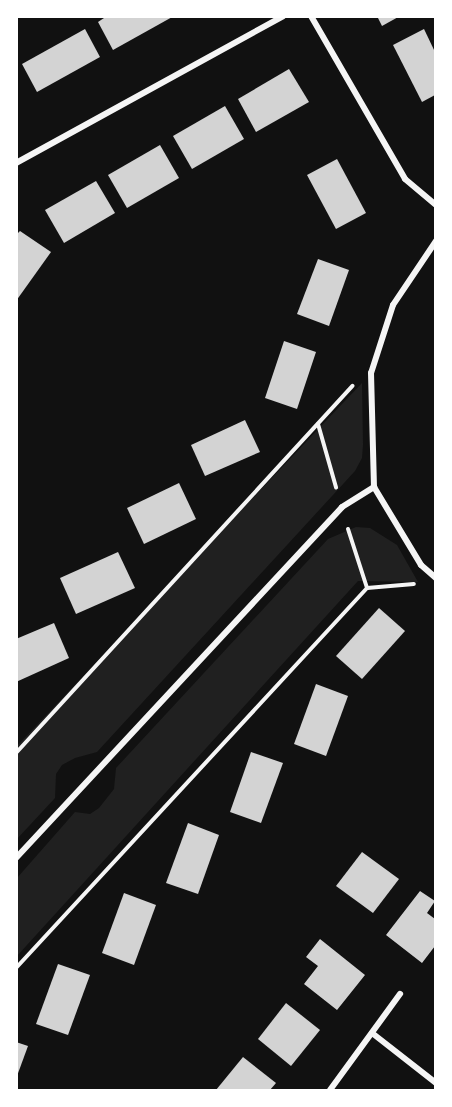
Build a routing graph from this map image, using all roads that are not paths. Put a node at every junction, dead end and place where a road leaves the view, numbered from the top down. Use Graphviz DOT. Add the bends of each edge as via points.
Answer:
graph roads {
  1 [pos="283,16"];
  2 [pos="311,16"];
  3 [pos="16,163"];
  4 [pos="435,205"];
  5 [pos="435,241"];
  6 [pos="374,487"];
  7 [pos="435,578"];
  8 [pos="16,858"];
  9 [pos="400,994"];
  10 [pos="372,1033"];
  11 [pos="435,1083"];
  12 [pos="330,1090"];
  1 -- 3 [label="street"];
  2 -- 4 [label="street" via="405,179"];
  5 -- 6 [label="street" via="393,305 371,373"];
  6 -- 7 [label="street" via="422,565"];
  6 -- 8 [label="street" via="342,507"];
  9 -- 10 [label="street"];
  10 -- 11 [label="street"];
  10 -- 12 [label="street"];
}
